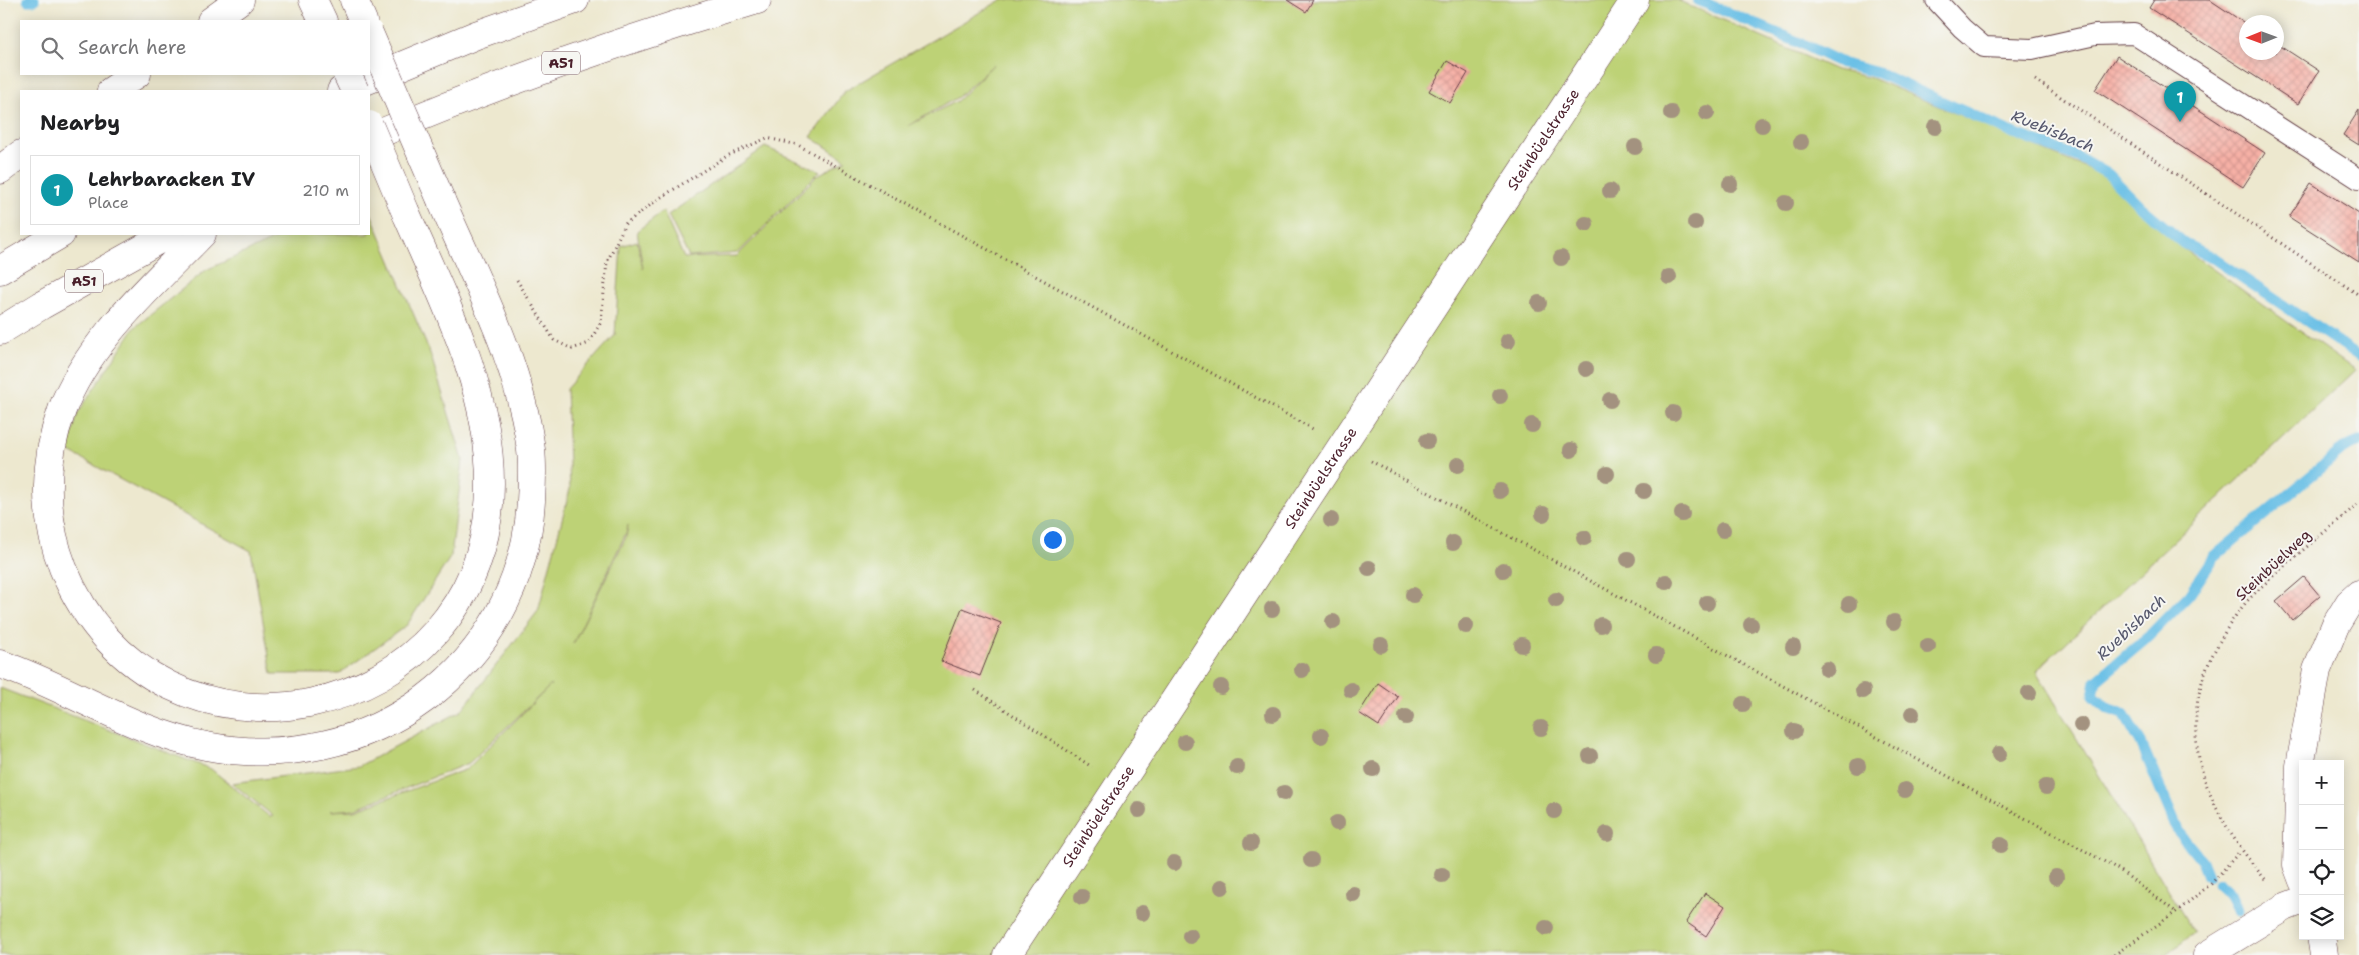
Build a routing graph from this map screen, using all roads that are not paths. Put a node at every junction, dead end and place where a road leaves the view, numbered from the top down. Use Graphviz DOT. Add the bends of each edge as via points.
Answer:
graph roads {
  1 [pos="240,0"];
  2 [pos="313,0"];
  3 [pos="354,0"];
  4 [pos="575,0"];
  5 [pos="758,0"];
  6 [pos="1936,0"];
  7 [pos="1631,6"];
  8 [pos="212,20"];
  9 [pos="323,20"];
  10 [pos="363,20"];
  11 [pos="370,35"];
  12 [pos="135,75"];
  13 [pos="347,75"];
  14 [pos="113,90"];
  15 [pos="343,90"];
  16 [pos="355,90"];
  17 [pos="370,126"];
  18 [pos="370,138"];
  19 [pos="20,155"];
  20 [pos="0,170"];
  21 [pos="2359,179"];
  22 [pos="59,235"];
  23 [pos="167,235"];
  24 [pos="201,235"];
  25 [pos="0,270"];
  26 [pos="0,331"];
  27 [pos="2359,594"];
  28 [pos="0,664"];
  29 [pos="2299,868"];
  30 [pos="2299,902"];
  31 [pos="2322,940"];
  32 [pos="1007,955"];
  33 [pos="2207,955"];
  34 [pos="2324,955"];
  1 -- 8 [label="main road"];
  2 -- 9 [label="main road"];
  3 -- 10 [label="main road"];
  4 -- 15 [label="main road" via="476,34"];
  5 -- 18 [label="main road, A51" via="532,73"];
  6 -- 21 [label="lane" via="1984,47 2032,50 2096,35 2134,34"];
  7 -- 32 [label="main road, Steinbüelstrasse"];
  11 -- 28 [label="main road, bridge" via="518,384 531,453 530,519 515,582 500,613 462,667 410,710 358,736 300,749 269,751 206,746 175,738"];
  12 -- 14 [label="main road"];
  13 -- 16 [label="main road, bridge"];
  17 -- 24 [label="main road, bridge" via="475,385 483,416 490,483 482,546 458,601 422,646 402,664 352,692 319,702 285,707 229,704 198,697 143,672 102,634 80,602 60,559 51,529 47,495 49,462 63,408 77,379 109,334"];
  19 -- 20 [label="main road"];
  22 -- 25 [label="main road"];
  23 -- 26 [label="main road, A51"];
  27 -- 29 [label="main road" via="2349,603 2335,626 2317,670 2300,766"];
  30 -- 33 [label="main road"];
  31 -- 34 [label="main road"];
}
